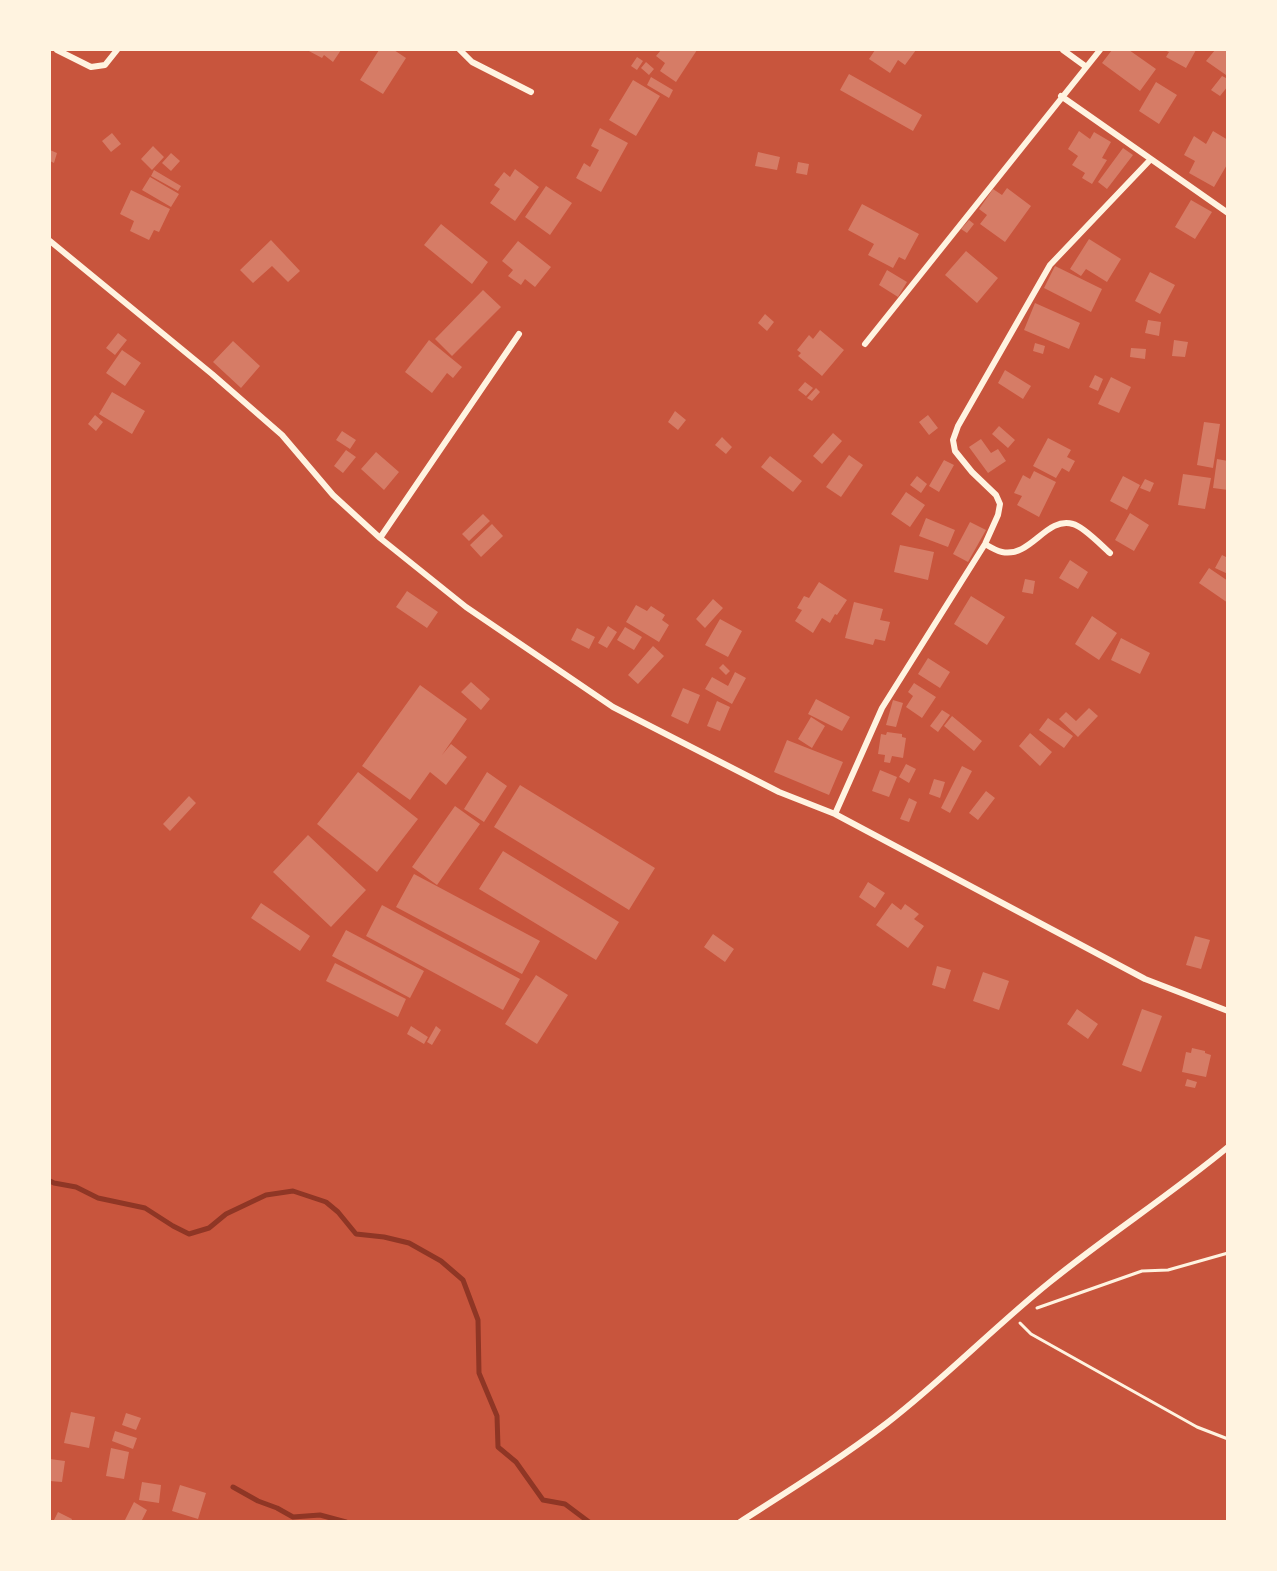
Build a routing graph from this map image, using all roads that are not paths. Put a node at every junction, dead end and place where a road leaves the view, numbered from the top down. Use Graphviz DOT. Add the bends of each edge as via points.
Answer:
graph roads {
  1 [pos="57,50"];
  2 [pos="117,50"];
  3 [pos="459,50"];
  4 [pos="1063,50"];
  5 [pos="1100,50"];
  6 [pos="1086,66"];
  7 [pos="531,92"];
  8 [pos="1061,96"];
  9 [pos="1150,160"];
  10 [pos="1227,213"];
  11 [pos="50,242"];
  12 [pos="519,334"];
  13 [pos="865,344"];
  14 [pos="380,538"];
  15 [pos="985,544"];
  16 [pos="1110,553"];
  17 [pos="835,814"];
  18 [pos="1227,1011"];
  19 [pos="1227,1147"];
  20 [pos="740,1521"];
  1 -- 2 [label="street" via="91,66 105,65"];
  3 -- 7 [label="street" via="472,62"];
  4 -- 6 [label="street"];
  5 -- 6 [label="street"];
  6 -- 8 [label="street"];
  8 -- 9 [label="street"];
  8 -- 13 [label="street"];
  9 -- 10 [label="street"];
  9 -- 15 [label="street" via="1050,265 958,426 953,440 955,452 1000,504"];
  11 -- 14 [label="street" via="282,435 333,495"];
  12 -- 14 [label="street"];
  14 -- 17 [label="street" via="466,607 613,707 779,792"];
  15 -- 16 [label="street" via="1002,552 1015,552 1047,531 1062,524 1075,524"];
  15 -- 17 [label="street" via="882,708"];
  17 -- 18 [label="street" via="1144,979"];
  19 -- 20 [label="street" via="1049,1283 887,1423 818,1473"];
}
